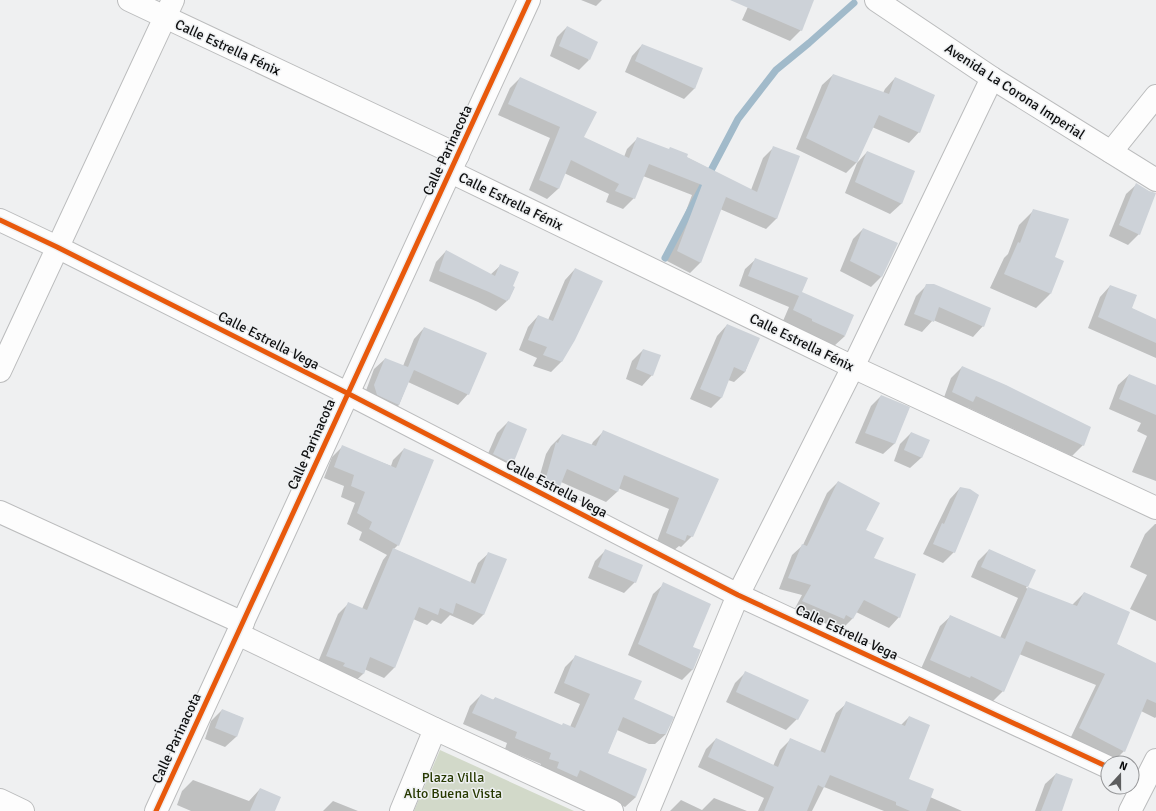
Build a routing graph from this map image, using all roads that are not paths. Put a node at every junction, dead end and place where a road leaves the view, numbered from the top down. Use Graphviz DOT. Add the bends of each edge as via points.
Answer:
graph roads {
  1 [pos="129,0"];
  2 [pos="529,0"];
  3 [pos="876,0"];
  4 [pos="169,9"];
  5 [pos="992,78"];
  6 [pos="1156,96"];
  7 [pos="1111,152"];
  8 [pos="454,164"];
  9 [pos="1156,180"];
  10 [pos="0,220"];
  11 [pos="57,247"];
  12 [pos="853,367"];
  13 [pos="0,371"];
  14 [pos="348,393"];
  15 [pos="1156,508"];
  16 [pos="0,512"];
  17 [pos="738,595"];
  18 [pos="240,629"];
  19 [pos="435,729"];
  20 [pos="1156,760"];
  21 [pos="1100,763"];
  22 [pos="1144,785"];
  23 [pos="0,800"];
  24 [pos="23,811"];
  25 [pos="156,811"];
  26 [pos="401,811"];
  27 [pos="612,811"];
  28 [pos="648,811"];
  29 [pos="1130,811"];
  1 -- 4 [label="street, Calle Estrella Fénix"];
  2 -- 8 [label="street, Calle Parinacota"];
  3 -- 5 [label="street, Avenida La Corona Imperial"];
  4 -- 8 [label="street, Calle Estrella Fénix"];
  4 -- 11 [label="street"];
  5 -- 7 [label="street, Avenida La Corona Imperial"];
  5 -- 12 [label="street"];
  6 -- 7 [label="street"];
  7 -- 9 [label="street, Avenida La Corona Imperial"];
  8 -- 12 [label="street, Calle Estrella Fénix"];
  8 -- 14 [label="street, Calle Parinacota"];
  10 -- 11 [label="street, Calle Estrella Vega"];
  11 -- 13 [label="street"];
  11 -- 14 [label="street, Calle Estrella Vega"];
  12 -- 15 [label="street, Calle Estrella Fénix"];
  12 -- 17 [label="street"];
  14 -- 17 [label="street, Calle Estrella Vega"];
  14 -- 18 [label="street, Calle Parinacota"];
  16 -- 18 [label="street"];
  17 -- 21 [label="street, Calle Estrella Vega"];
  17 -- 28 [label="street"];
  18 -- 19 [label="street"];
  18 -- 25 [label="street, Calle Parinacota"];
  19 -- 26 [label="street"];
  19 -- 27 [label="street"];
  20 -- 22 [label="street"];
  22 -- 29 [label="street"];
  23 -- 24 [label="street"];
}
